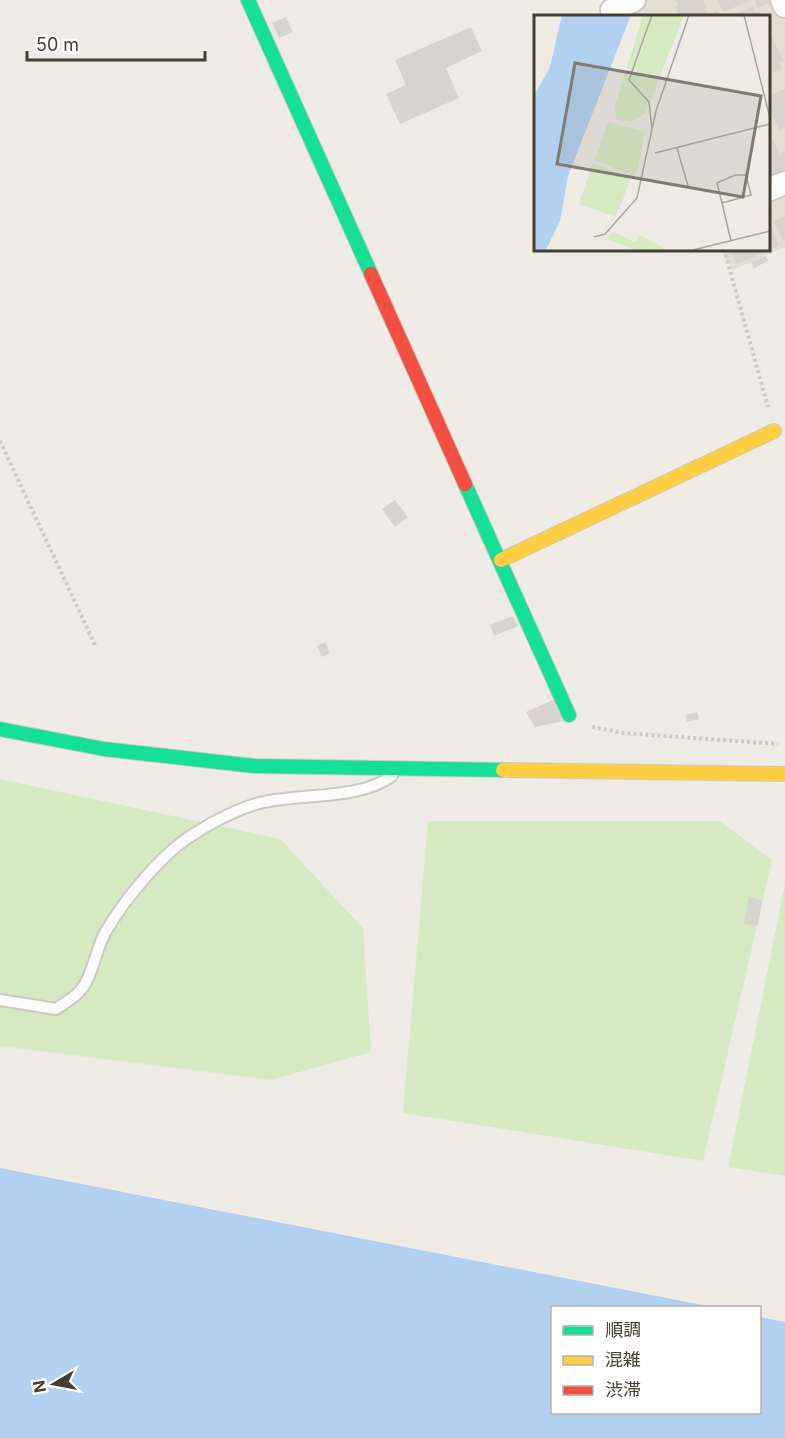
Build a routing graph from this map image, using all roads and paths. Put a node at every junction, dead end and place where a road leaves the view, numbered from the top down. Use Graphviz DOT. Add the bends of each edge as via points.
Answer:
graph roads {
  1 [pos="248,0"];
  2 [pos="634,0"];
  3 [pos="782,0"];
  4 [pos="785,6"];
  5 [pos="614,15"];
  6 [pos="785,183"];
  7 [pos="770,189"];
  8 [pos="724,250"];
  9 [pos="774,431"];
  10 [pos="0,441"];
  11 [pos="501,560"];
  12 [pos="96,647"];
  13 [pos="569,715"];
  14 [pos="0,729"];
  15 [pos="785,745"];
  16 [pos="405,767"];
  17 [pos="785,774"];
  18 [pos="0,1000"];
  1 -- 11 [label="street"];
  2 -- 5 [label="street" via="612,10"];
  3 -- 4 [label="street"];
  6 -- 7 [label="street"];
  8 -- 9 [label="path"];
  9 -- 11 [label="street"];
  10 -- 12 [label="path"];
  11 -- 13 [label="street"];
  13 -- 15 [label="path" via="592,727 624,733"];
  14 -- 16 [label="street" via="104,749 254,766"];
  16 -- 17 [label="street"];
  16 -- 18 [label="lane" via="379,785 263,802 193,834 150,871 105,932 79,992 56,1009"];
}
